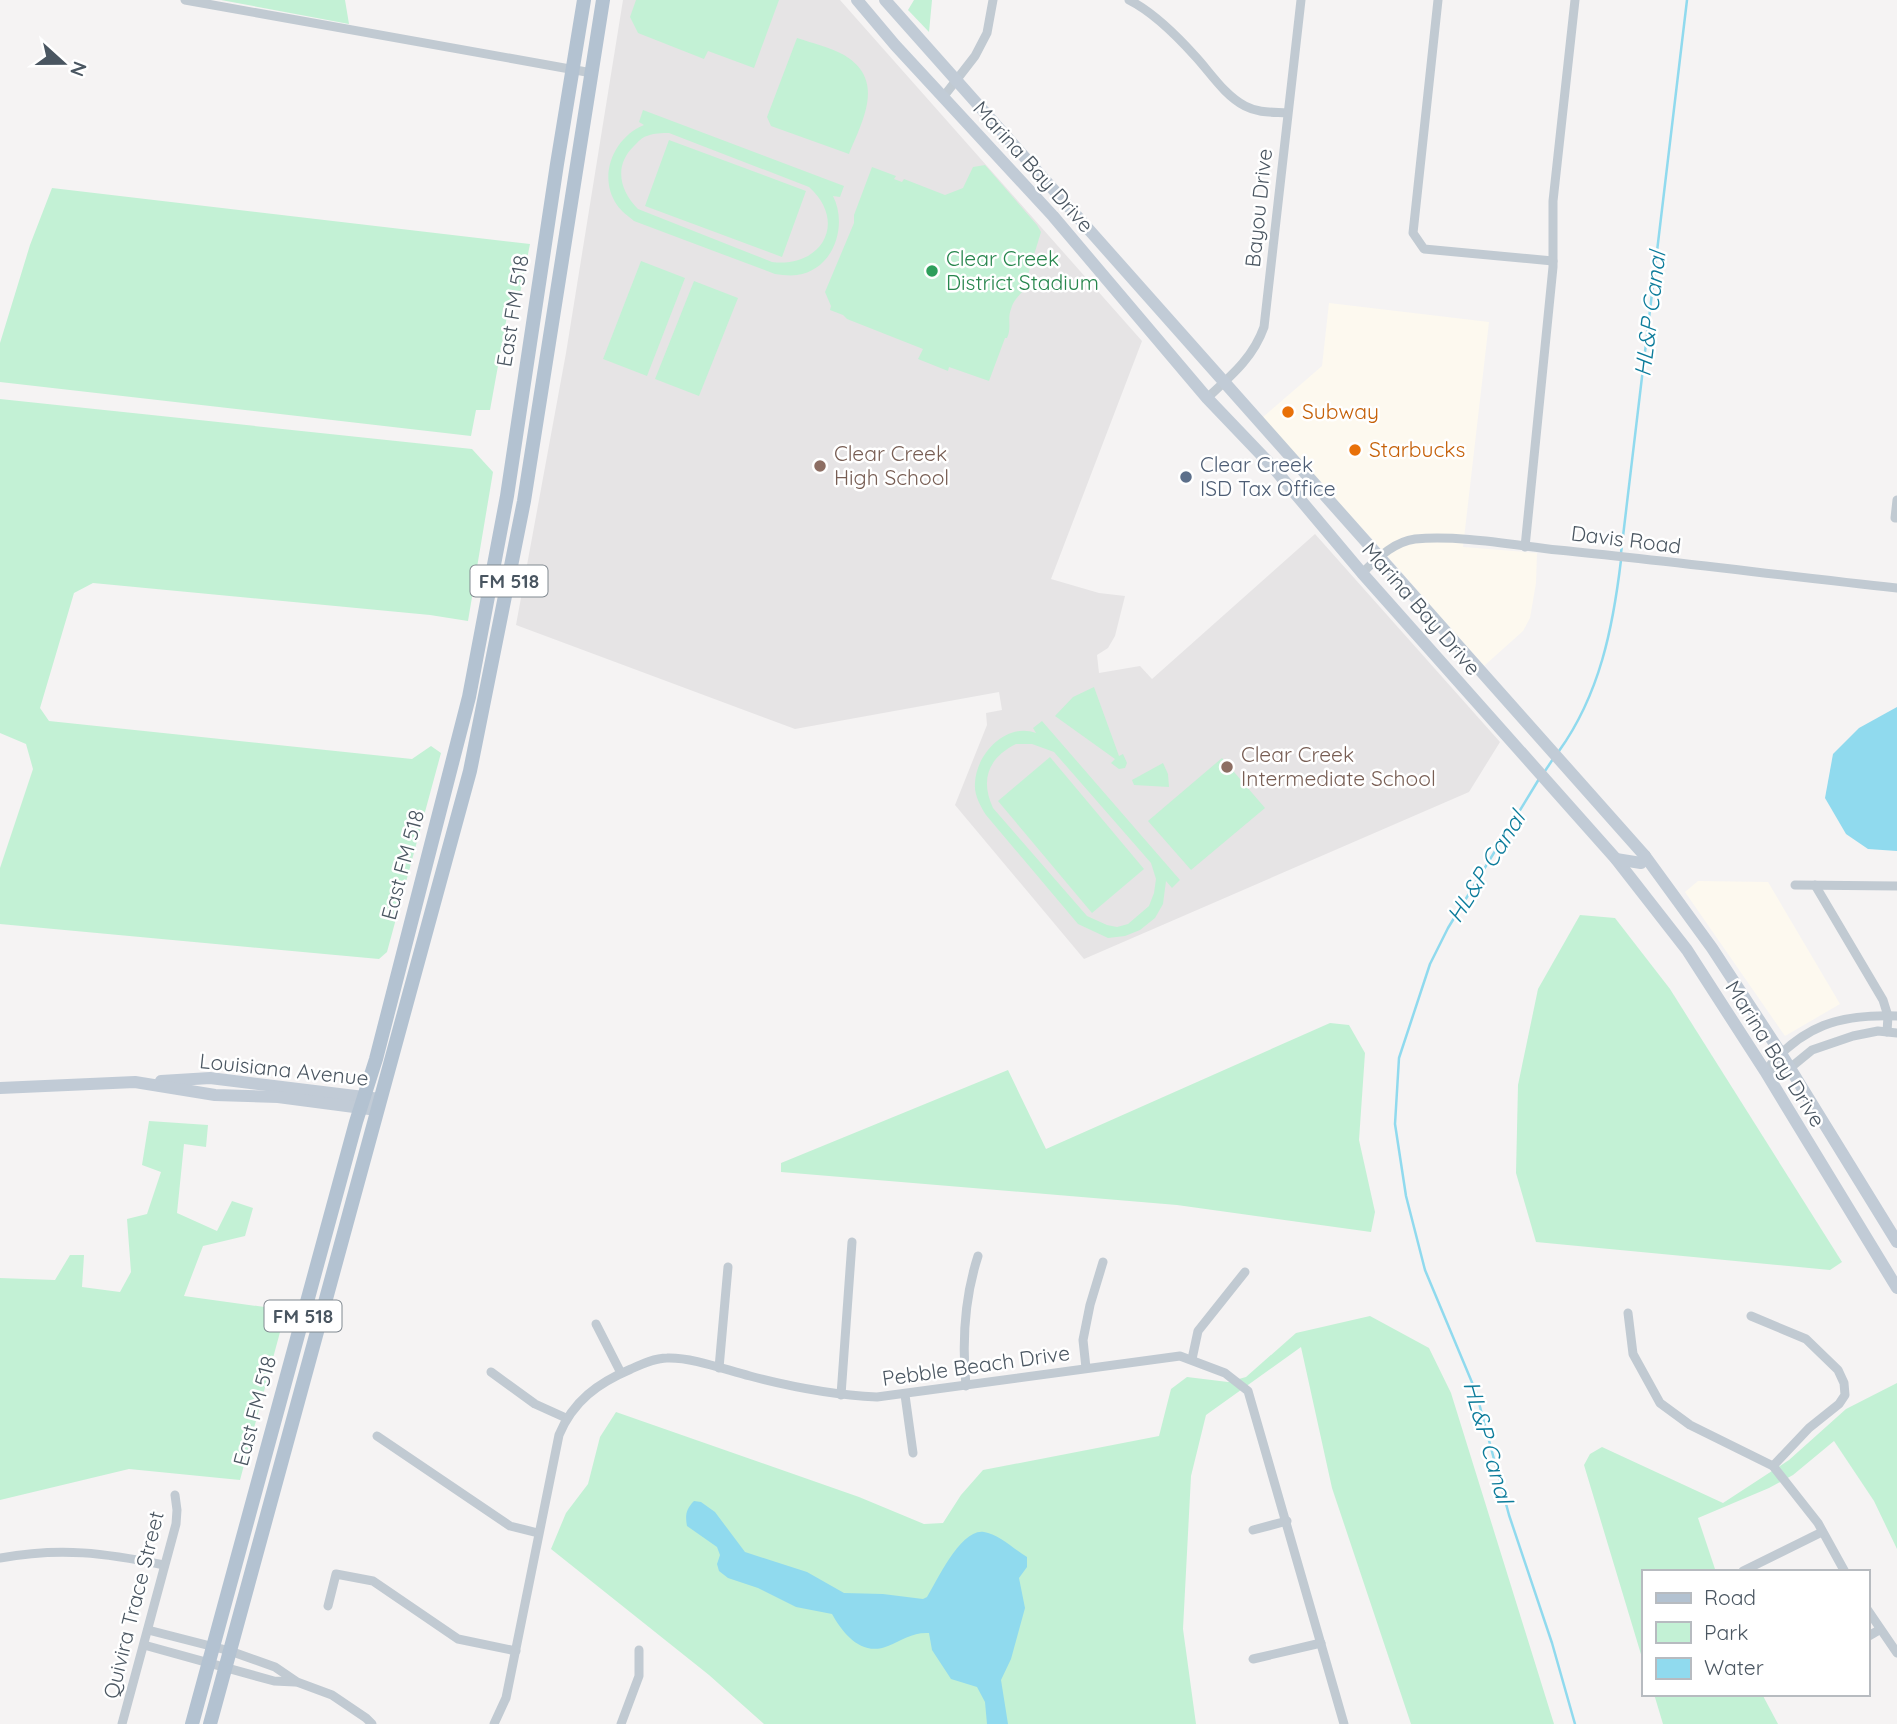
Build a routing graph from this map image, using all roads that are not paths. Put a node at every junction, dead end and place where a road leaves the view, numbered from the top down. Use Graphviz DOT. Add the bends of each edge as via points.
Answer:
graph roads {
  1 [pos="185,0"];
  2 [pos="584,0"];
  3 [pos="603,0"];
  4 [pos="857,0"];
  5 [pos="885,0"];
  6 [pos="993,0"];
  7 [pos="1129,0"];
  8 [pos="1301,0"];
  9 [pos="1438,0"];
  10 [pos="1575,0"];
  11 [pos="573,70"];
  12 [pos="592,74"];
  13 [pos="956,80"];
  14 [pos="944,96"];
  15 [pos="1287,113"];
  16 [pos="557,164"];
  17 [pos="577,166"];
  18 [pos="1067,205"];
  19 [pos="1053,216"];
  20 [pos="1553,261"];
  21 [pos="1156,307"];
  22 [pos="1142,320"];
  23 [pos="527,363"];
  24 [pos="546,364"];
  25 [pos="1224,383"];
  26 [pos="1207,398"];
  27 [pos="1289,455"];
  28 [pos="1272,466"];
  29 [pos="1319,491"];
  30 [pos="507,496"];
  31 [pos="524,501"];
  32 [pos="1897,501"];
  33 [pos="1304,504"];
  34 [pos="1897,518"];
  35 [pos="1525,547"];
  36 [pos="1379,558"];
  37 [pos="1362,573"];
  38 [pos="1897,588"];
  39 [pos="487,598"];
  40 [pos="505,603"];
  41 [pos="1492,682"];
  42 [pos="1474,699"];
  43 [pos="451,766"];
  44 [pos="470,771"];
  45 [pos="1645,856"];
  46 [pos="1616,859"];
  47 [pos="1795,885"];
  48 [pos="1815,885"];
  49 [pos="1897,886"];
  50 [pos="409,927"];
  51 [pos="426,932"];
  52 [pos="1892,1016"];
  53 [pos="1886,1032"];
  54 [pos="1897,1033"];
  55 [pos="1780,1052"];
  56 [pos="1790,1068"];
  57 [pos="1765,1071"];
  58 [pos="0,1088"];
  59 [pos="362,1102"];
  60 [pos="378,1105"];
  61 [pos="852,1242"];
  62 [pos="1897,1242"];
  63 [pos="978,1256"];
  64 [pos="1103,1262"];
  65 [pos="728,1267"];
  66 [pos="316,1268"];
  67 [pos="332,1272"];
  68 [pos="1245,1272"];
  69 [pos="1897,1288"];
  70 [pos="1628,1313"];
  71 [pos="1751,1317"];
  72 [pos="596,1324"];
  73 [pos="1192,1359"];
  74 [pos="719,1368"];
  75 [pos="1086,1368"];
  76 [pos="491,1372"];
  77 [pos="621,1373"];
  78 [pos="966,1386"];
  79 [pos="841,1395"];
  80 [pos="905,1395"];
  81 [pos="566,1418"];
  82 [pos="377,1436"];
  83 [pos="913,1452"];
  84 [pos="1773,1466"];
  85 [pos="175,1495"];
  86 [pos="1287,1521"];
  87 [pos="1253,1530"];
  88 [pos="1822,1531"];
  89 [pos="538,1533"];
  90 [pos="0,1558"];
  91 [pos="164,1565"];
  92 [pos="1745,1570"];
  93 [pos="1844,1570"];
  94 [pos="328,1606"];
  95 [pos="1869,1612"];
  96 [pos="148,1630"];
  97 [pos="1879,1630"];
  98 [pos="1869,1636"];
  99 [pos="1321,1643"];
  100 [pos="144,1645"];
  101 [pos="213,1646"];
  102 [pos="639,1650"];
  103 [pos="230,1651"];
  104 [pos="516,1651"];
  105 [pos="1897,1653"];
  106 [pos="1253,1658"];
  107 [pos="208,1663"];
  108 [pos="225,1668"];
  109 [pos="297,1682"];
  110 [pos="122,1724"];
  111 [pos="192,1724"];
  112 [pos="210,1724"];
  113 [pos="372,1724"];
  114 [pos="494,1724"];
  115 [pos="621,1724"];
  116 [pos="1343,1724"];
  1 -- 11 [label="street"];
  2 -- 11 [label="main road, East FM 518 / FM 518"];
  3 -- 12 [label="main road, East FM 518 / FM 518"];
  4 -- 14 [label="main road, Marina Bay Drive"];
  5 -- 13 [label="main road, Marina Bay Drive"];
  6 -- 13 [label="street" via="986,33"];
  7 -- 15 [label="street" via="1194,54 1243,105 1263,113"];
  8 -- 15 [label="street, Bayou Drive"];
  9 -- 20 [label="street" via="1413,233 1424,249"];
  10 -- 20 [label="street" via="1553,201"];
  11 -- 12 [label="street"];
  11 -- 16 [label="main road, East FM 518 / FM 518"];
  12 -- 17 [label="main road, East FM 518 / FM 518"];
  13 -- 14 [label="street"];
  13 -- 18 [label="main road, Marina Bay Drive"];
  14 -- 19 [label="main road, Marina Bay Drive"];
  15 -- 25 [label="street, Bayou Drive" via="1264,327 1248,360"];
  16 -- 17 [label="main road"];
  16 -- 23 [label="main road, East FM 518 / FM 518"];
  17 -- 24 [label="main road, East FM 518 / FM 518"];
  18 -- 19 [label="main road"];
  18 -- 21 [label="main road, Marina Bay Drive"];
  19 -- 22 [label="main road, Marina Bay Drive"];
  20 -- 35 [label="street"];
  21 -- 22 [label="main road"];
  21 -- 25 [label="main road, Marina Bay Drive"];
  22 -- 26 [label="main road, Marina Bay Drive"];
  23 -- 24 [label="main road"];
  23 -- 30 [label="main road, East FM 518 / FM 518"];
  24 -- 31 [label="main road, East FM 518 / FM 518"];
  25 -- 26 [label="street, Bayou Drive"];
  25 -- 27 [label="main road, Marina Bay Drive"];
  26 -- 28 [label="main road, Marina Bay Drive"];
  27 -- 28 [label="main road"];
  27 -- 29 [label="main road, Marina Bay Drive"];
  28 -- 33 [label="main road, Marina Bay Drive"];
  29 -- 33 [label="main road"];
  29 -- 36 [label="main road, Marina Bay Drive"];
  30 -- 31 [label="main road"];
  30 -- 39 [label="main road, East FM 518 / FM 518"];
  31 -- 40 [label="main road, East FM 518 / FM 518"];
  32 -- 34 [label="street"];
  33 -- 37 [label="main road, Marina Bay Drive"];
  35 -- 36 [label="street, Davis Road" via="1414,539 1390,548"];
  35 -- 38 [label="street, Davis Road"];
  36 -- 37 [label="street, Davis Road"];
  36 -- 41 [label="main road, Marina Bay Drive"];
  37 -- 42 [label="main road, Marina Bay Drive"];
  39 -- 40 [label="main road"];
  39 -- 43 [label="main road, East FM 518 / FM 518"];
  40 -- 44 [label="main road, East FM 518 / FM 518"];
  41 -- 42 [label="main road"];
  41 -- 45 [label="main road, Marina Bay Drive"];
  42 -- 46 [label="main road, Marina Bay Drive"];
  43 -- 44 [label="main road"];
  43 -- 50 [label="main road, East FM 518 / FM 518"];
  44 -- 51 [label="main road, East FM 518 / FM 518"];
  45 -- 46 [label="main road" via="1641,863"];
  45 -- 55 [label="main road, Marina Bay Drive"];
  46 -- 57 [label="main road, Marina Bay Drive" via="1687,950"];
  47 -- 48 [label="street"];
  48 -- 49 [label="street"];
  48 -- 52 [label="street"];
  50 -- 51 [label="main road"];
  50 -- 59 [label="main road, East FM 518 / FM 518"];
  51 -- 60 [label="main road, East FM 518 / FM 518"];
  52 -- 53 [label="street"];
  52 -- 55 [label="street" via="1854,1017 1821,1025"];
  53 -- 54 [label="street"];
  53 -- 56 [label="street" via="1853,1036 1812,1050"];
  55 -- 56 [label="main road, Marina Bay Drive"];
  55 -- 57 [label="street"];
  56 -- 57 [label="street"];
  56 -- 62 [label="main road, Marina Bay Drive"];
  57 -- 69 [label="main road, Marina Bay Drive"];
  58 -- 59 [label="main road, Louisiana Avenue" via="143,1084 215,1095"];
  59 -- 60 [label="main road, Louisiana Avenue"];
  59 -- 66 [label="main road, East FM 518 / FM 518"];
  60 -- 67 [label="main road, East FM 518 / FM 518"];
  61 -- 79 [label="street"];
  63 -- 78 [label="street" via="964,1356"];
  64 -- 75 [label="street" via="1083,1340"];
  65 -- 74 [label="street"];
  66 -- 67 [label="main road"];
  66 -- 101 [label="main road, East FM 518 / FM 518"];
  67 -- 103 [label="main road, East FM 518 / FM 518"];
  68 -- 73 [label="street" via="1198,1331"];
  70 -- 84 [label="street" via="1633,1354 1660,1403 1690,1425"];
  71 -- 84 [label="street" via="1806,1339 1838,1370 1844,1383 1845,1395 1839,1404"];
  72 -- 77 [label="street"];
  73 -- 75 [label="street, Pebble Beach Drive" via="1180,1356"];
  73 -- 86 [label="street, Pebble Beach Drive" via="1225,1373 1248,1391"];
  74 -- 77 [label="street, Pebble Beach Drive" via="667,1358"];
  74 -- 79 [label="street, Pebble Beach Drive"];
  75 -- 78 [label="street, Pebble Beach Drive"];
  76 -- 81 [label="street" via="535,1404"];
  77 -- 81 [label="street, Pebble Beach Drive" via="586,1395"];
  78 -- 80 [label="street, Pebble Beach Drive"];
  79 -- 80 [label="street, Pebble Beach Drive"];
  80 -- 83 [label="street"];
  81 -- 89 [label="street, Pebble Beach Drive"];
  82 -- 89 [label="street" via="510,1526"];
  84 -- 88 [label="street"];
  85 -- 91 [label="street, Quivira Trace Street" via="176,1524"];
  86 -- 87 [label="street"];
  86 -- 99 [label="street, Pebble Beach Drive"];
  88 -- 92 [label="street"];
  88 -- 93 [label="street"];
  89 -- 104 [label="street, Pebble Beach Drive"];
  90 -- 91 [label="street" via="64,1552 110,1554"];
  91 -- 96 [label="street, Quivira Trace Street"];
  94 -- 104 [label="street" via="336,1574 373,1581 458,1639"];
  95 -- 97 [label="street"];
  96 -- 100 [label="street, Quivira Trace Street"];
  96 -- 101 [label="street"];
  97 -- 98 [label="street"];
  97 -- 105 [label="street"];
  99 -- 106 [label="street"];
  99 -- 116 [label="street, Pebble Beach Drive"];
  100 -- 107 [label="street"];
  100 -- 110 [label="street, Quivira Trace Street"];
  101 -- 103 [label="street"];
  101 -- 107 [label="main road, East FM 518 / FM 518"];
  102 -- 115 [label="street" via="639,1676"];
  103 -- 108 [label="main road, East FM 518 / FM 518"];
  103 -- 109 [label="street" via="275,1667"];
  104 -- 114 [label="street, Pebble Beach Drive" via="506,1699"];
  107 -- 108 [label="street"];
  107 -- 111 [label="main road, East FM 518 / FM 518"];
  108 -- 109 [label="street"];
  108 -- 112 [label="main road, East FM 518 / FM 518"];
  109 -- 113 [label="street" via="332,1695"];
}
